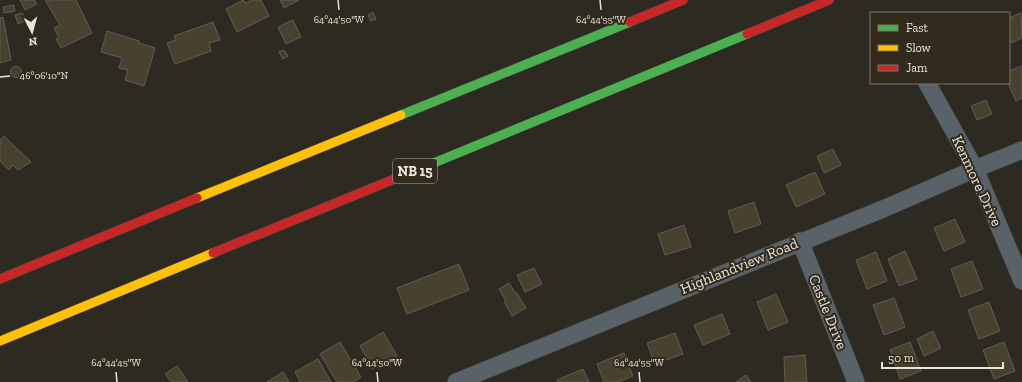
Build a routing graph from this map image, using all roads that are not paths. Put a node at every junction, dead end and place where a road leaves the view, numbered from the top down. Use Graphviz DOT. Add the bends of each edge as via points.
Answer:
graph roads {
  1 [pos="683,0"];
  2 [pos="829,0"];
  3 [pos="928,84"];
  4 [pos="1022,150"];
  5 [pos="975,169"];
  6 [pos="800,241"];
  7 [pos="0,279"];
  8 [pos="1022,281"];
  9 [pos="0,341"];
  10 [pos="456,382"];
  11 [pos="856,382"];
  1 -- 7 [label="highway"];
  2 -- 9 [label="highway, NB 15"];
  3 -- 5 [label="street, Kenmore Drive"];
  4 -- 5 [label="street, Highlandview Road"];
  5 -- 6 [label="street, Highlandview Road"];
  5 -- 8 [label="street, Kenmore Drive"];
  6 -- 10 [label="street, Highlandview Road"];
  6 -- 11 [label="street, Castle Drive"];
}
